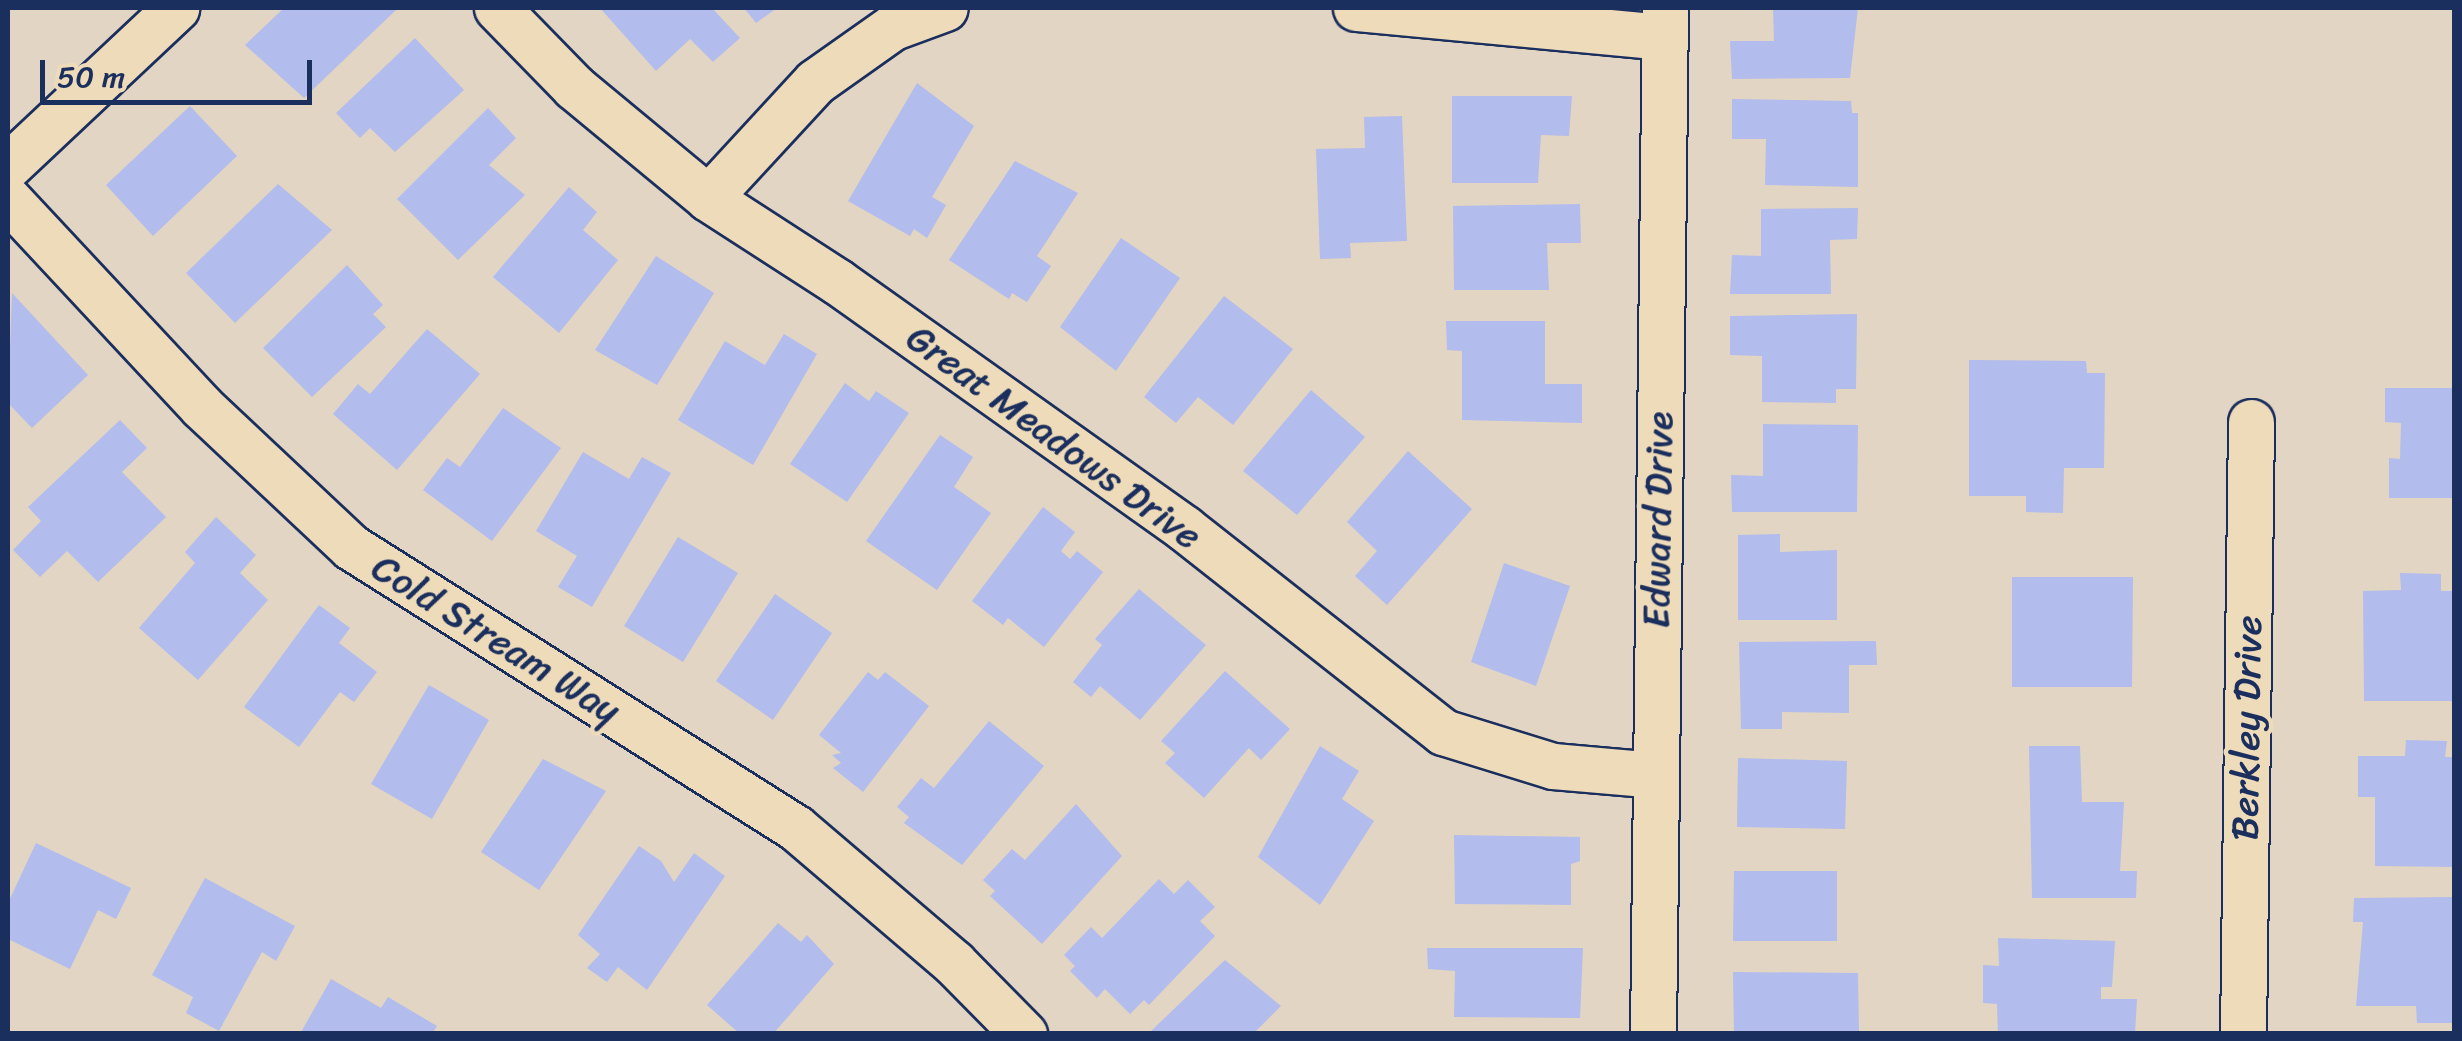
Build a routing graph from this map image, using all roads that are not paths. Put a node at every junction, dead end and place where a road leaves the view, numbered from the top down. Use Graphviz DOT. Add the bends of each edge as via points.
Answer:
graph roads {
  1 [pos="176,8"];
  2 [pos="497,8"];
  3 [pos="945,8"];
  4 [pos="1356,8"];
  5 [pos="1664,22"];
  6 [pos="8,166"];
  7 [pos="8,198"];
  8 [pos="708,198"];
  9 [pos="2250,422"];
  10 [pos="1654,775"];
  11 [pos="1024,1034"];
  12 [pos="1653,1034"];
  13 [pos="2243,1034"];
  1 -- 6 [label="street"];
  2 -- 8 [label="street, Great Meadows Drive" via="574,87"];
  3 -- 8 [label="street" via="894,27 815,82"];
  4 -- 5 [label="street"];
  5 -- 10 [label="street, Edward Drive"];
  7 -- 11 [label="street, Cold Stream Way" via="202,407 351,547 796,828 954,962"];
  8 -- 10 [label="street, Great Meadows Drive" via="838,282 1184,528 1443,732 1554,766"];
  9 -- 13 [label="street, Berkley Drive"];
  10 -- 12 [label="street, Edward Drive"];
}
